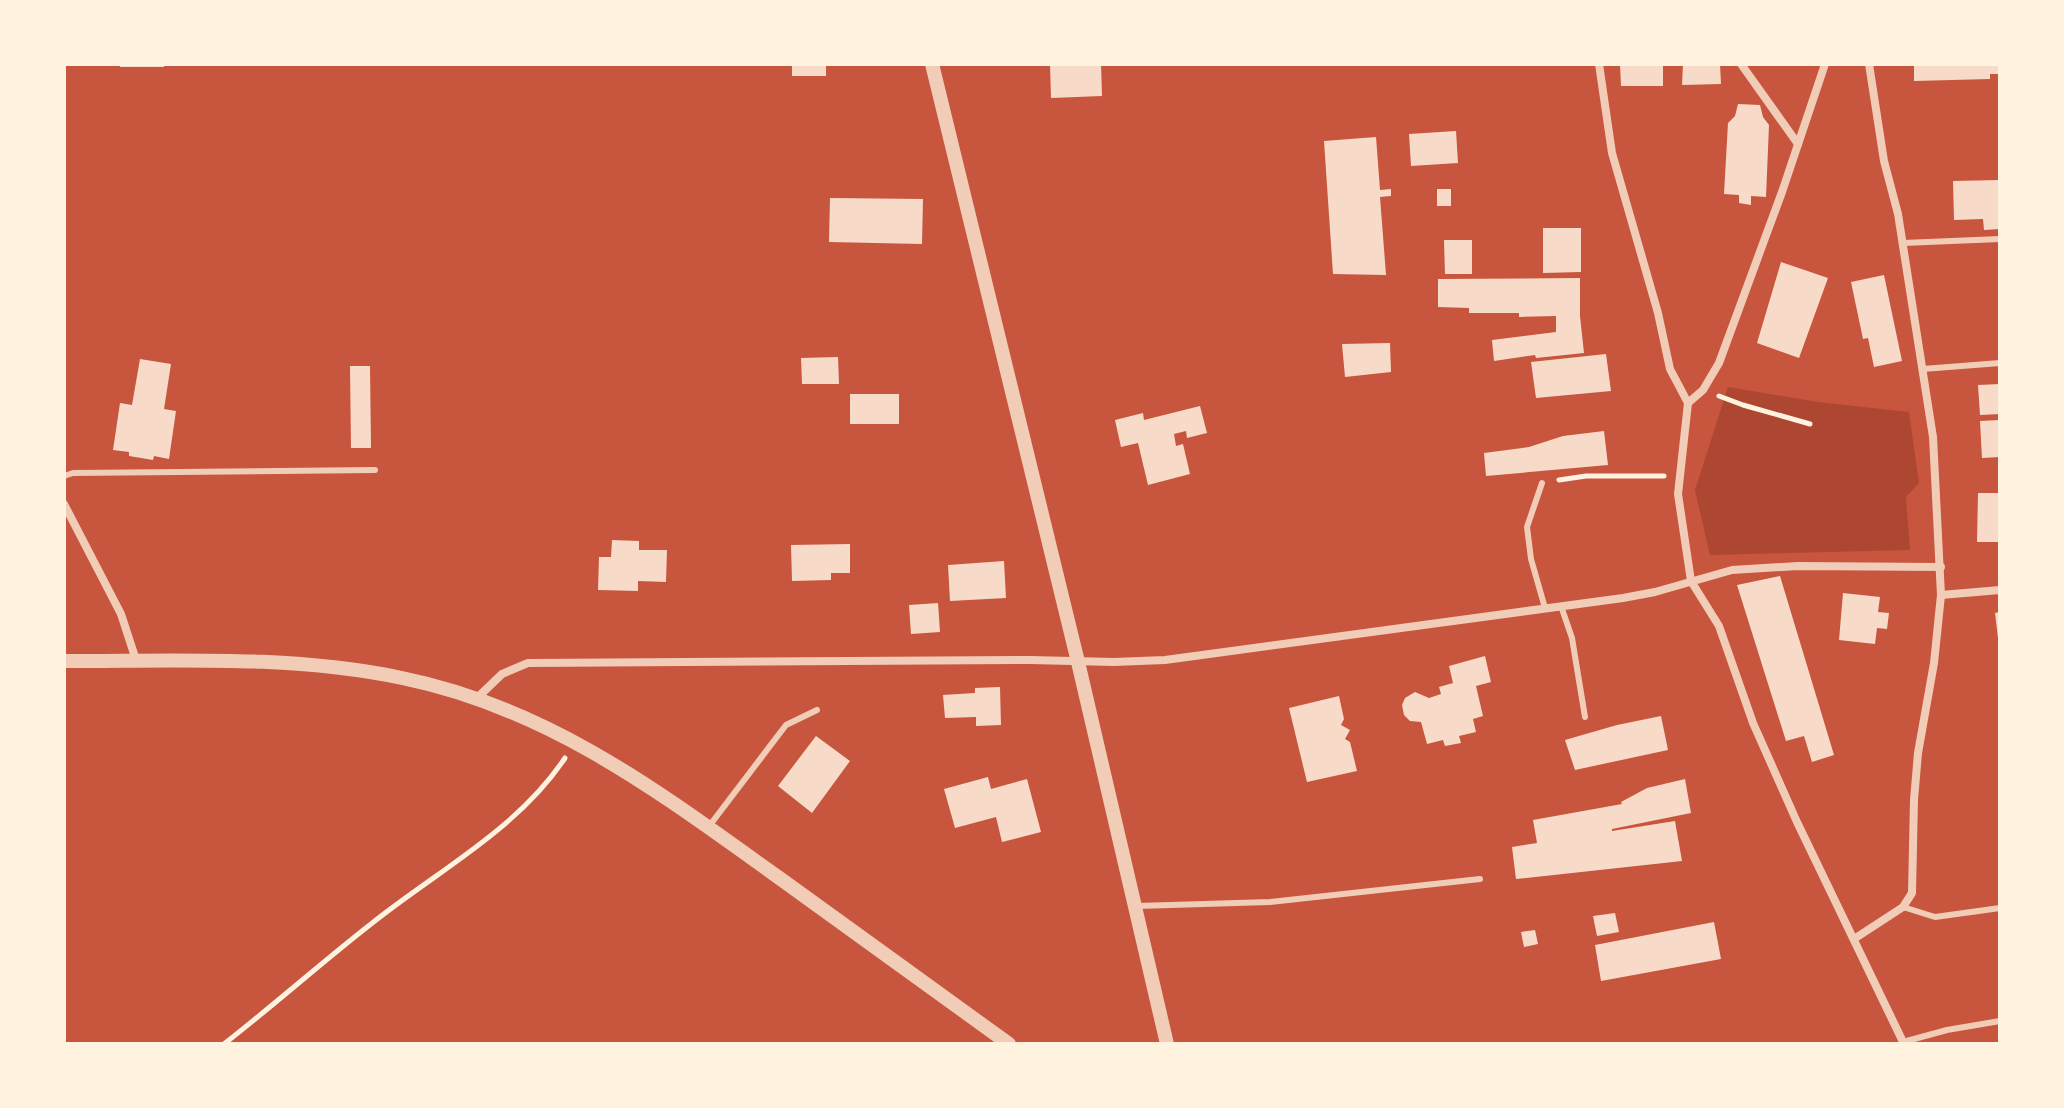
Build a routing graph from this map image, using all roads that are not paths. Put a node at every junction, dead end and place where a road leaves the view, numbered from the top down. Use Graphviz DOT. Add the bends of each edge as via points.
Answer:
graph roads {
  1 [pos="932,64"];
  2 [pos="1599,64"];
  3 [pos="1741,64"];
  4 [pos="1825,64"];
  5 [pos="1869,64"];
  6 [pos="1798,144"];
  7 [pos="2000,239"];
  8 [pos="1903,243"];
  9 [pos="2000,363"];
  10 [pos="1923,369"];
  11 [pos="1688,403"];
  12 [pos="375,470"];
  13 [pos="64,476"];
  14 [pos="1542,483"];
  15 [pos="64,504"];
  16 [pos="1941,567"];
  17 [pos="1691,581"];
  18 [pos="2000,590"];
  19 [pos="1941,595"];
  20 [pos="1561,606"];
  21 [pos="1545,608"];
  22 [pos="64,661"];
  23 [pos="137,661"];
  24 [pos="1078,662"];
  25 [pos="477,698"];
  26 [pos="817,710"];
  27 [pos="1585,717"];
  28 [pos="708,827"];
  29 [pos="1480,879"];
  30 [pos="1135,906"];
  31 [pos="1903,907"];
  32 [pos="2000,908"];
  33 [pos="1854,939"];
  34 [pos="2000,1021"];
  35 [pos="1903,1043"];
  36 [pos="1009,1044"];
  37 [pos="1167,1044"];
  1 -- 24 [label="street"];
  2 -- 11 [label="street" via="1612,153 1670,369"];
  3 -- 6 [label="street"];
  4 -- 6 [label="street"];
  5 -- 8 [label="street"];
  6 -- 11 [label="street" via="1719,363"];
  7 -- 8 [label="lane"];
  8 -- 10 [label="street"];
  9 -- 10 [label="lane"];
  10 -- 16 [label="street"];
  11 -- 17 [label="street" via="1680,476 1681,526"];
  12 -- 13 [label="lane"];
  14 -- 21 [label="lane" via="1527,527"];
  15 -- 23 [label="street" via="121,614"];
  16 -- 17 [label="street" via="1798,566 1732,570"];
  16 -- 19 [label="street"];
  17 -- 20 [label="street" via="1655,592"];
  17 -- 33 [label="street" via="1719,626 1753,723"];
  18 -- 19 [label="street"];
  19 -- 31 [label="street" via="1917,769 1912,893"];
  20 -- 21 [label="street"];
  20 -- 27 [label="lane"];
  21 -- 24 [label="street" via="1165,660"];
  22 -- 23 [label="street"];
  23 -- 25 [label="street" via="333,667"];
  24 -- 25 [label="street" via="528,663 502,674"];
  24 -- 30 [label="street"];
  25 -- 28 [label="street" via="576,740"];
  26 -- 28 [label="lane" via="786,725"];
  28 -- 36 [label="street"];
  29 -- 30 [label="lane" via="1270,902"];
  30 -- 37 [label="street"];
  31 -- 32 [label="lane" via="1935,917"];
  31 -- 33 [label="street"];
  33 -- 35 [label="street"];
  34 -- 35 [label="lane"];
}
